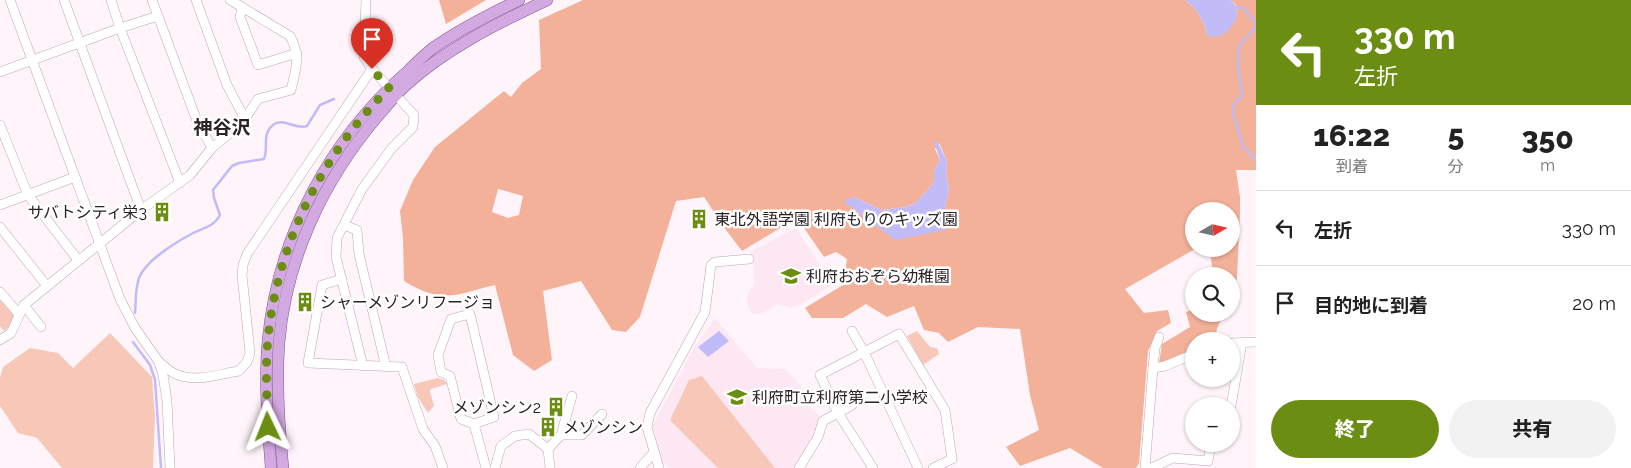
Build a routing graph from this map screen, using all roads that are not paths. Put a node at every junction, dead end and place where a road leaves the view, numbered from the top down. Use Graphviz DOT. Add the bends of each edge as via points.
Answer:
graph roads {
  1 [pos="10,0"];
  2 [pos="64,0"];
  3 [pos="111,0"];
  4 [pos="152,0"];
  5 [pos="197,0"];
  6 [pos="230,0"];
  7 [pos="366,0"];
  8 [pos="519,0"];
  9 [pos="547,0"];
  10 [pos="242,7"];
  11 [pos="158,16"];
  12 [pos="120,28"];
  13 [pos="80,43"];
  14 [pos="297,53"];
  15 [pos="32,60"];
  16 [pos="372,69"];
  17 [pos="0,72"];
  18 [pos="393,91"];
  19 [pos="245,119"];
  20 [pos="0,126"];
  21 [pos="212,148"];
  22 [pos="76,177"];
  23 [pos="180,183"];
  24 [pos="28,195"];
  25 [pos="0,205"];
  26 [pos="141,210"];
  27 [pos="344,225"];
  28 [pos="0,227"];
  29 [pos="100,242"];
  30 [pos="749,259"];
  31 [pos="78,260"];
  32 [pos="342,279"];
  33 [pos="47,286"];
  34 [pos="0,292"];
  35 [pos="24,304"];
  36 [pos="19,314"];
  37 [pos="42,327"];
  38 [pos="852,331"];
  39 [pos="1159,337"];
  40 [pos="0,340"];
  41 [pos="1256,342"];
  42 [pos="1242,343"];
  43 [pos="864,352"];
  44 [pos="1185,358"];
  45 [pos="159,362"];
  46 [pos="363,366"];
  47 [pos="386,367"];
  48 [pos="1152,368"];
  49 [pos="572,396"];
  50 [pos="1233,397"];
  51 [pos="852,405"];
  52 [pos="838,413"];
  53 [pos="602,414"];
  54 [pos="474,424"];
  55 [pos="561,435"];
  56 [pos="548,449"];
  57 [pos="654,452"];
  58 [pos="1210,452"];
  59 [pos="170,468"];
  60 [pos="271,468"];
  61 [pos="282,468"];
  62 [pos="443,468"];
  63 [pos="486,468"];
  64 [pos="495,468"];
  65 [pos="550,468"];
  66 [pos="640,468"];
  67 [pos="660,468"];
  68 [pos="799,468"];
  69 [pos="873,468"];
  70 [pos="918,468"];
  71 [pos="933,468"];
  72 [pos="1145,468"];
  73 [pos="1151,468"];
  1 -- 15 [label="street"];
  2 -- 13 [label="street"];
  3 -- 12 [label="street"];
  4 -- 11 [label="street"];
  5 -- 19 [label="street" via="227,85"];
  6 -- 10 [label="street"];
  7 -- 16 [label="street" via="364,57"];
  8 -- 18 [label="main road" via="458,31 432,49"];
  9 -- 18 [label="main road" via="489,29"];
  10 -- 14 [label="street" via="290,36"];
  10 -- 14 [label="street" via="240,18 258,65"];
  11 -- 12 [label="street"];
  11 -- 21 [label="street" via="197,121"];
  12 -- 13 [label="street"];
  12 -- 23 [label="street"];
  13 -- 15 [label="street"];
  13 -- 26 [label="street"];
  14 -- 19 [label="street" via="292,90 258,99"];
  15 -- 17 [label="street"];
  15 -- 22 [label="street"];
  16 -- 18 [label="street"];
  16 -- 45 [label="street" via="247,254 242,275 250,353 244,367 239,371 185,378"];
  18 -- 27 [label="street" via="414,115 413,127 392,148 362,189"];
  18 -- 60 [label="main road" via="351,131 331,158 303,210 287,250 268,339 266,391"];
  18 -- 61 [label="main road" via="341,165 313,216 290,277 279,341"];
  19 -- 21 [label="street"];
  20 -- 24 [label="street"];
  21 -- 23 [label="street" via="190,176"];
  22 -- 24 [label="street"];
  22 -- 29 [label="street"];
  23 -- 26 [label="street"];
  24 -- 25 [label="street"];
  24 -- 31 [label="street"];
  26 -- 29 [label="street"];
  27 -- 32 [label="street" via="336,248"];
  27 -- 47 [label="street" via="357,230 359,254"];
  28 -- 33 [label="street"];
  29 -- 31 [label="street"];
  29 -- 45 [label="street" via="127,314"];
  30 -- 57 [label="street" via="711,265 705,312 650,413 647,427"];
  31 -- 33 [label="street"];
  32 -- 46 [label="street"];
  32 -- 46 [label="street" via="322,285 308,363"];
  33 -- 35 [label="street"];
  34 -- 36 [label="street"];
  35 -- 36 [label="street"];
  35 -- 37 [label="street"];
  36 -- 40 [label="street" via="10,333"];
  38 -- 43 [label="street"];
  39 -- 48 [label="street"];
  41 -- 42 [label="street"];
  42 -- 50 [label="street"];
  43 -- 52 [label="street" via="820,375"];
  43 -- 70 [label="street"];
  43 -- 71 [label="street" via="899,334 946,410 952,459"];
  44 -- 48 [label="street"];
  45 -- 59 [label="street" via="166,387"];
  46 -- 47 [label="street"];
  47 -- 62 [label="street" via="402,367 423,429"];
  48 -- 72 [label="street"];
  49 -- 55 [label="street"];
  51 -- 52 [label="street"];
  52 -- 68 [label="street" via="823,421"];
  52 -- 69 [label="street"];
  53 -- 55 [label="street" via="582,435"];
  54 -- 54 [label="street" via="460,419 450,376 441,372 438,355 452,319 470,314 494,417"];
  54 -- 63 [label="street"];
  55 -- 56 [label="street"];
  56 -- 64 [label="street" via="529,434 515,436 501,446"];
  56 -- 65 [label="street"];
  57 -- 66 [label="street"];
  57 -- 67 [label="street"];
  58 -- 73 [label="street" via="1208,461 1173,458"];
}
